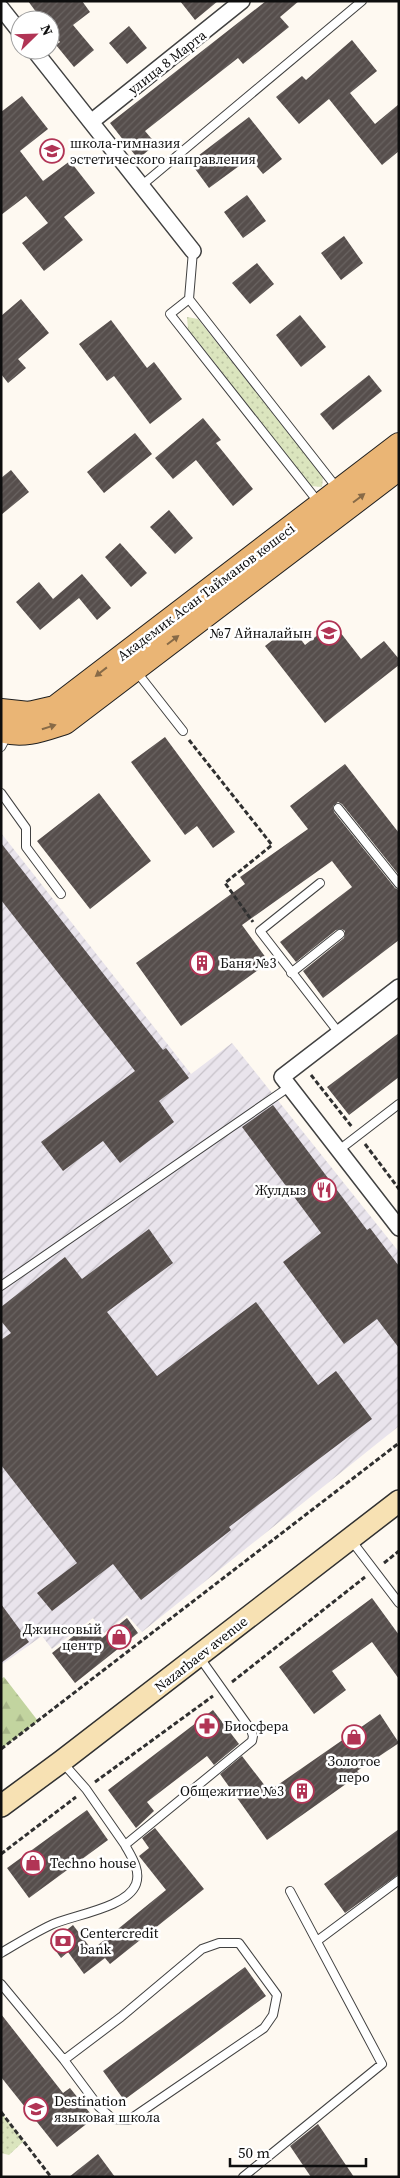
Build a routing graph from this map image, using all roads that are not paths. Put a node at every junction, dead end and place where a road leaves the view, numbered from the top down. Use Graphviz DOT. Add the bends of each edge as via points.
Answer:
graph roads {
  1 [pos="242,1"];
  2 [pos="362,1"];
  3 [pos="1,8"];
  4 [pos="10,19"];
  5 [pos="42,60"];
  6 [pos="91,122"];
  7 [pos="141,186"];
  8 [pos="193,251"];
  9 [pos="189,299"];
  10 [pos="399,445"];
  11 [pos="399,468"];
  12 [pos="329,497"];
  13 [pos="135,670"];
  14 [pos="3,726"];
  15 [pos="183,731"];
  16 [pos="1,793"];
  17 [pos="338,808"];
  18 [pos="320,883"];
  19 [pos="399,884"];
  20 [pos="61,894"];
  21 [pos="340,934"];
  22 [pos="291,973"];
  23 [pos="399,986"];
  24 [pos="339,1033"];
  25 [pos="290,1087"];
  26 [pos="399,1104"];
  27 [pos="340,1150"];
  28 [pos="399,1228"];
  29 [pos="1,1286"];
  30 [pos="399,1501"];
  31 [pos="349,1539"];
  32 [pos="399,1603"];
  33 [pos="199,1656"];
  34 [pos="62,1761"];
  35 [pos="1,1806"];
  36 [pos="125,1845"];
  37 [pos="399,1880"];
  38 [pos="290,1892"];
  39 [pos="317,1941"];
  40 [pos="1,1953"];
  41 [pos="1,1984"];
  42 [pos="64,2060"];
  43 [pos="243,2177"];
  1 -- 6 [label="street, улица 8 Марта"];
  2 -- 7 [label="lane"];
  3 -- 4 [label="street"];
  5 -- 6 [label="street"];
  6 -- 7 [label="street"];
  7 -- 8 [label="street"];
  8 -- 9 [label="lane"];
  9 -- 12 [label="lane"];
  9 -- 12 [label="lane" via="170,314"];
  10 -- 12 [label="main road, Академик Асан Тайманов көшесі"];
  13 -- 11 [label="main road, Академик Асан Тайманов көшесі, one-way"];
  12 -- 14 [label="main road, Академик Асан Тайманов көшесі, one-way" via="55,708 29,714"];
  14 -- 13 [label="main road, Академик Асан Тайманов көшесі, one-way" via="31,733 65,722"];
  13 -- 15 [label="lane"];
  16 -- 20 [label="lane" via="26,828 26,847"];
  17 -- 19 [label="lane"];
  18 -- 22 [label="lane" via="260,931"];
  21 -- 22 [label="lane"];
  22 -- 24 [label="lane"];
  23 -- 24 [label="street"];
  24 -- 25 [label="street" via="282,1078"];
  25 -- 27 [label="street"];
  25 -- 29 [label="lane"];
  26 -- 27 [label="lane"];
  27 -- 28 [label="street"];
  30 -- 31 [label="main road, Nazarbaev avenue"];
  31 -- 32 [label="lane"];
  31 -- 33 [label="main road, Nazarbaev avenue"];
  33 -- 34 [label="main road, Nazarbaev avenue"];
  33 -- 36 [label="lane" via="251,1730 252,1742"];
  34 -- 35 [label="main road, Nazarbaev avenue"];
  34 -- 36 [label="lane"];
  36 -- 40 [label="lane" via="138,1875 135,1886 118,1901 53,1924"];
  37 -- 39 [label="lane"];
  38 -- 39 [label="lane"];
  39 -- 43 [label="lane" via="382,2064"];
  41 -- 42 [label="lane"];
  42 -- 42 [label="lane" via="100,2107 113,2119 129,2120 264,2028 274,2015 277,1995 239,1943 219,1943 202,1949"];
}
